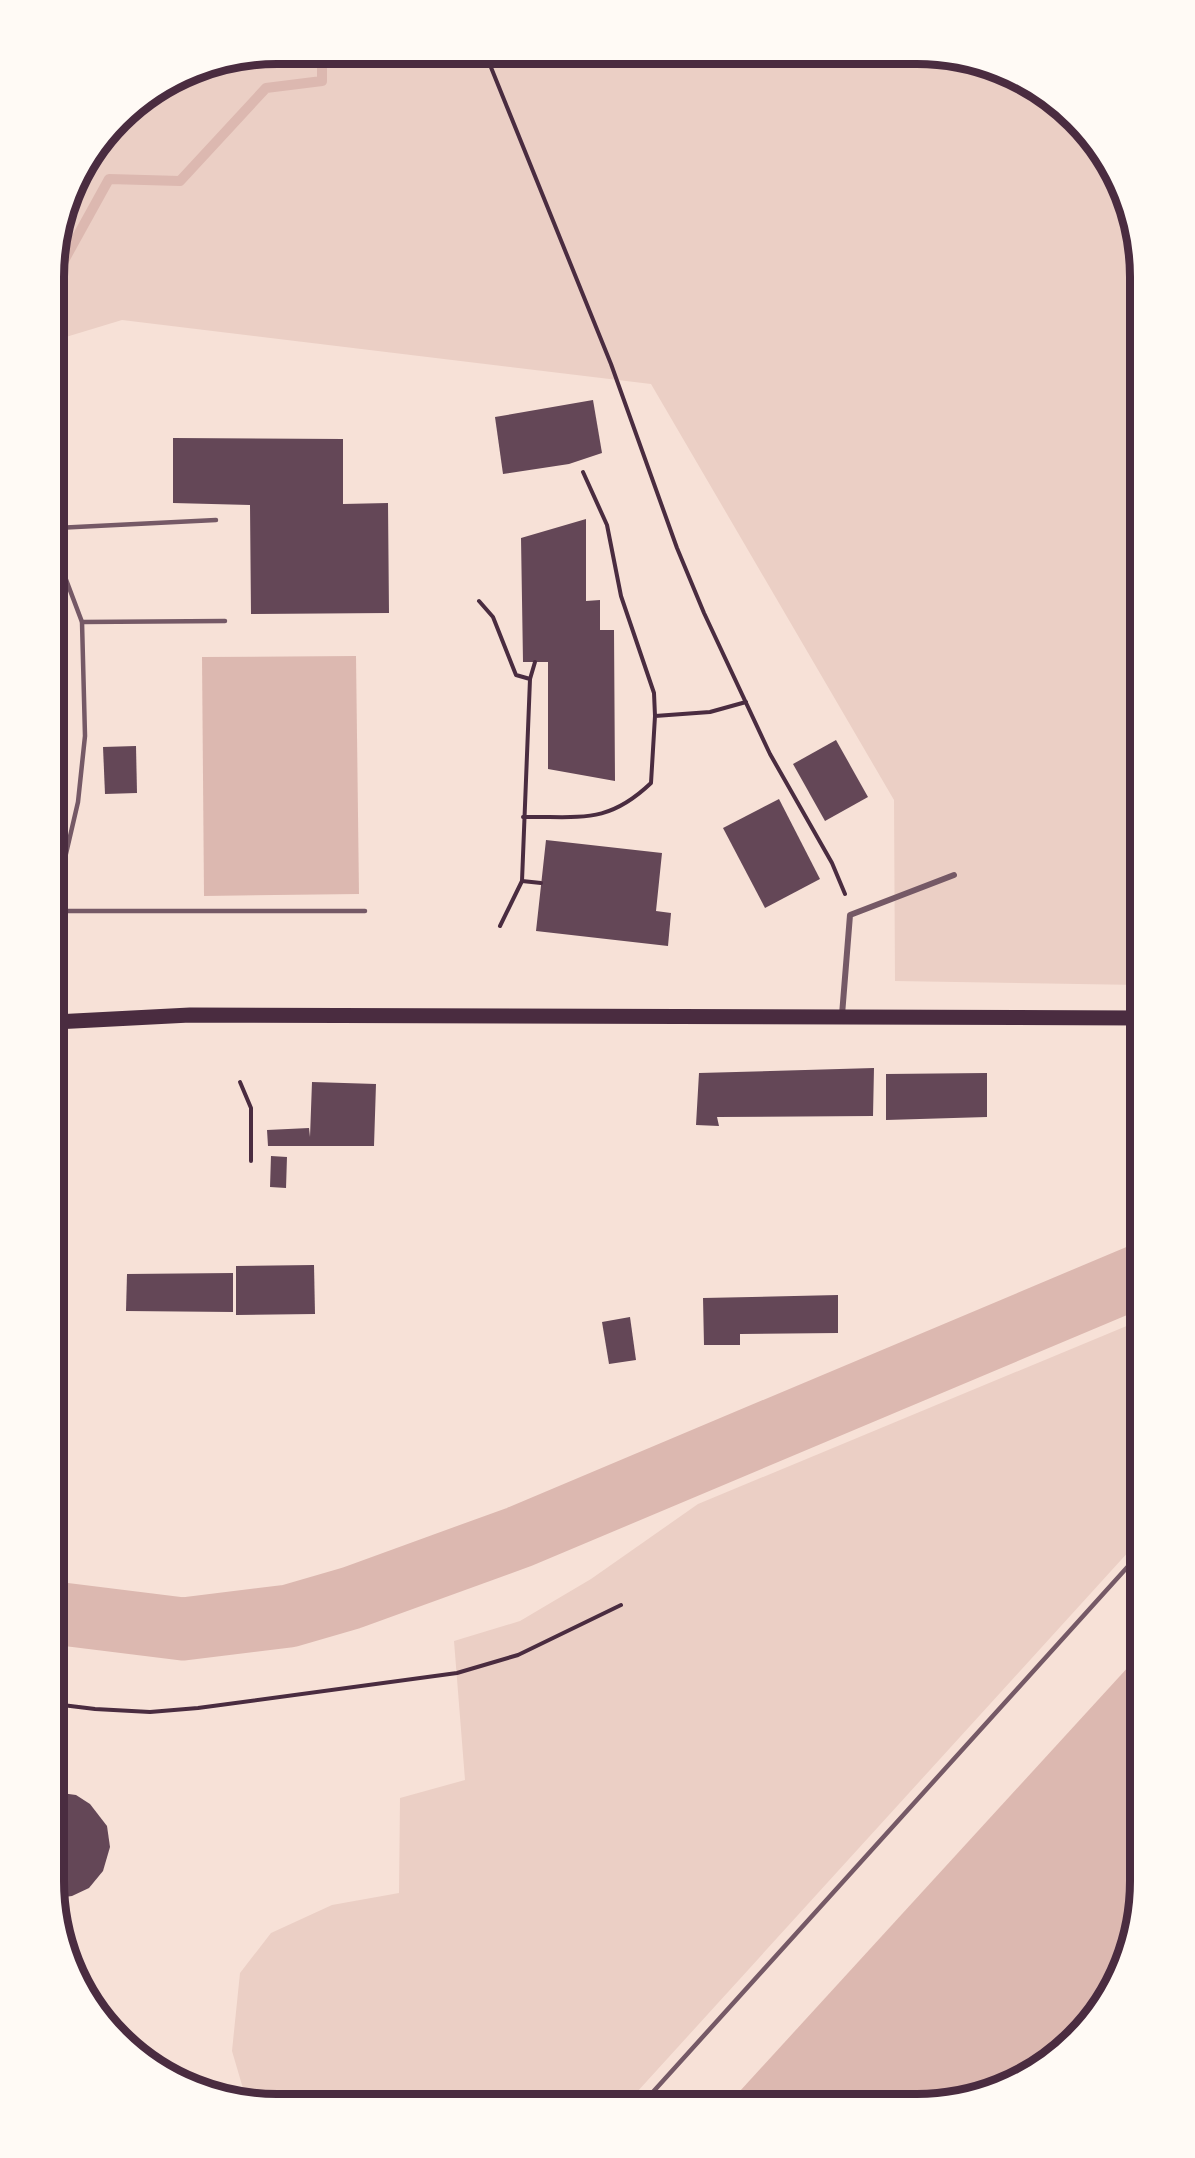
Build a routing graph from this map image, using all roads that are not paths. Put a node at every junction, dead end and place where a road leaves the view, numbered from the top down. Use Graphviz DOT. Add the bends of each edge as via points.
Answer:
graph roads {
  1 [pos="216,520"];
  2 [pos="64,528"];
  3 [pos="64,574"];
  4 [pos="225,621"];
  5 [pos="82,622"];
  6 [pos="64,862"];
  7 [pos="954,875"];
  8 [pos="365,910"];
  9 [pos="64,911"];
  10 [pos="842,1015"];
  11 [pos="1130,1018"];
  12 [pos="64,1022"];
  13 [pos="1130,1564"];
  14 [pos="651,2094"];
  1 -- 2 [label="lane"];
  3 -- 5 [label="lane"];
  4 -- 5 [label="lane"];
  5 -- 6 [label="lane" via="85,736 78,802"];
  7 -- 10 [label="street" via="850,915"];
  8 -- 9 [label="lane"];
  10 -- 11 [label="main road"];
  10 -- 12 [label="main road" via="190,1015"];
  13 -- 14 [label="lane"];
}
